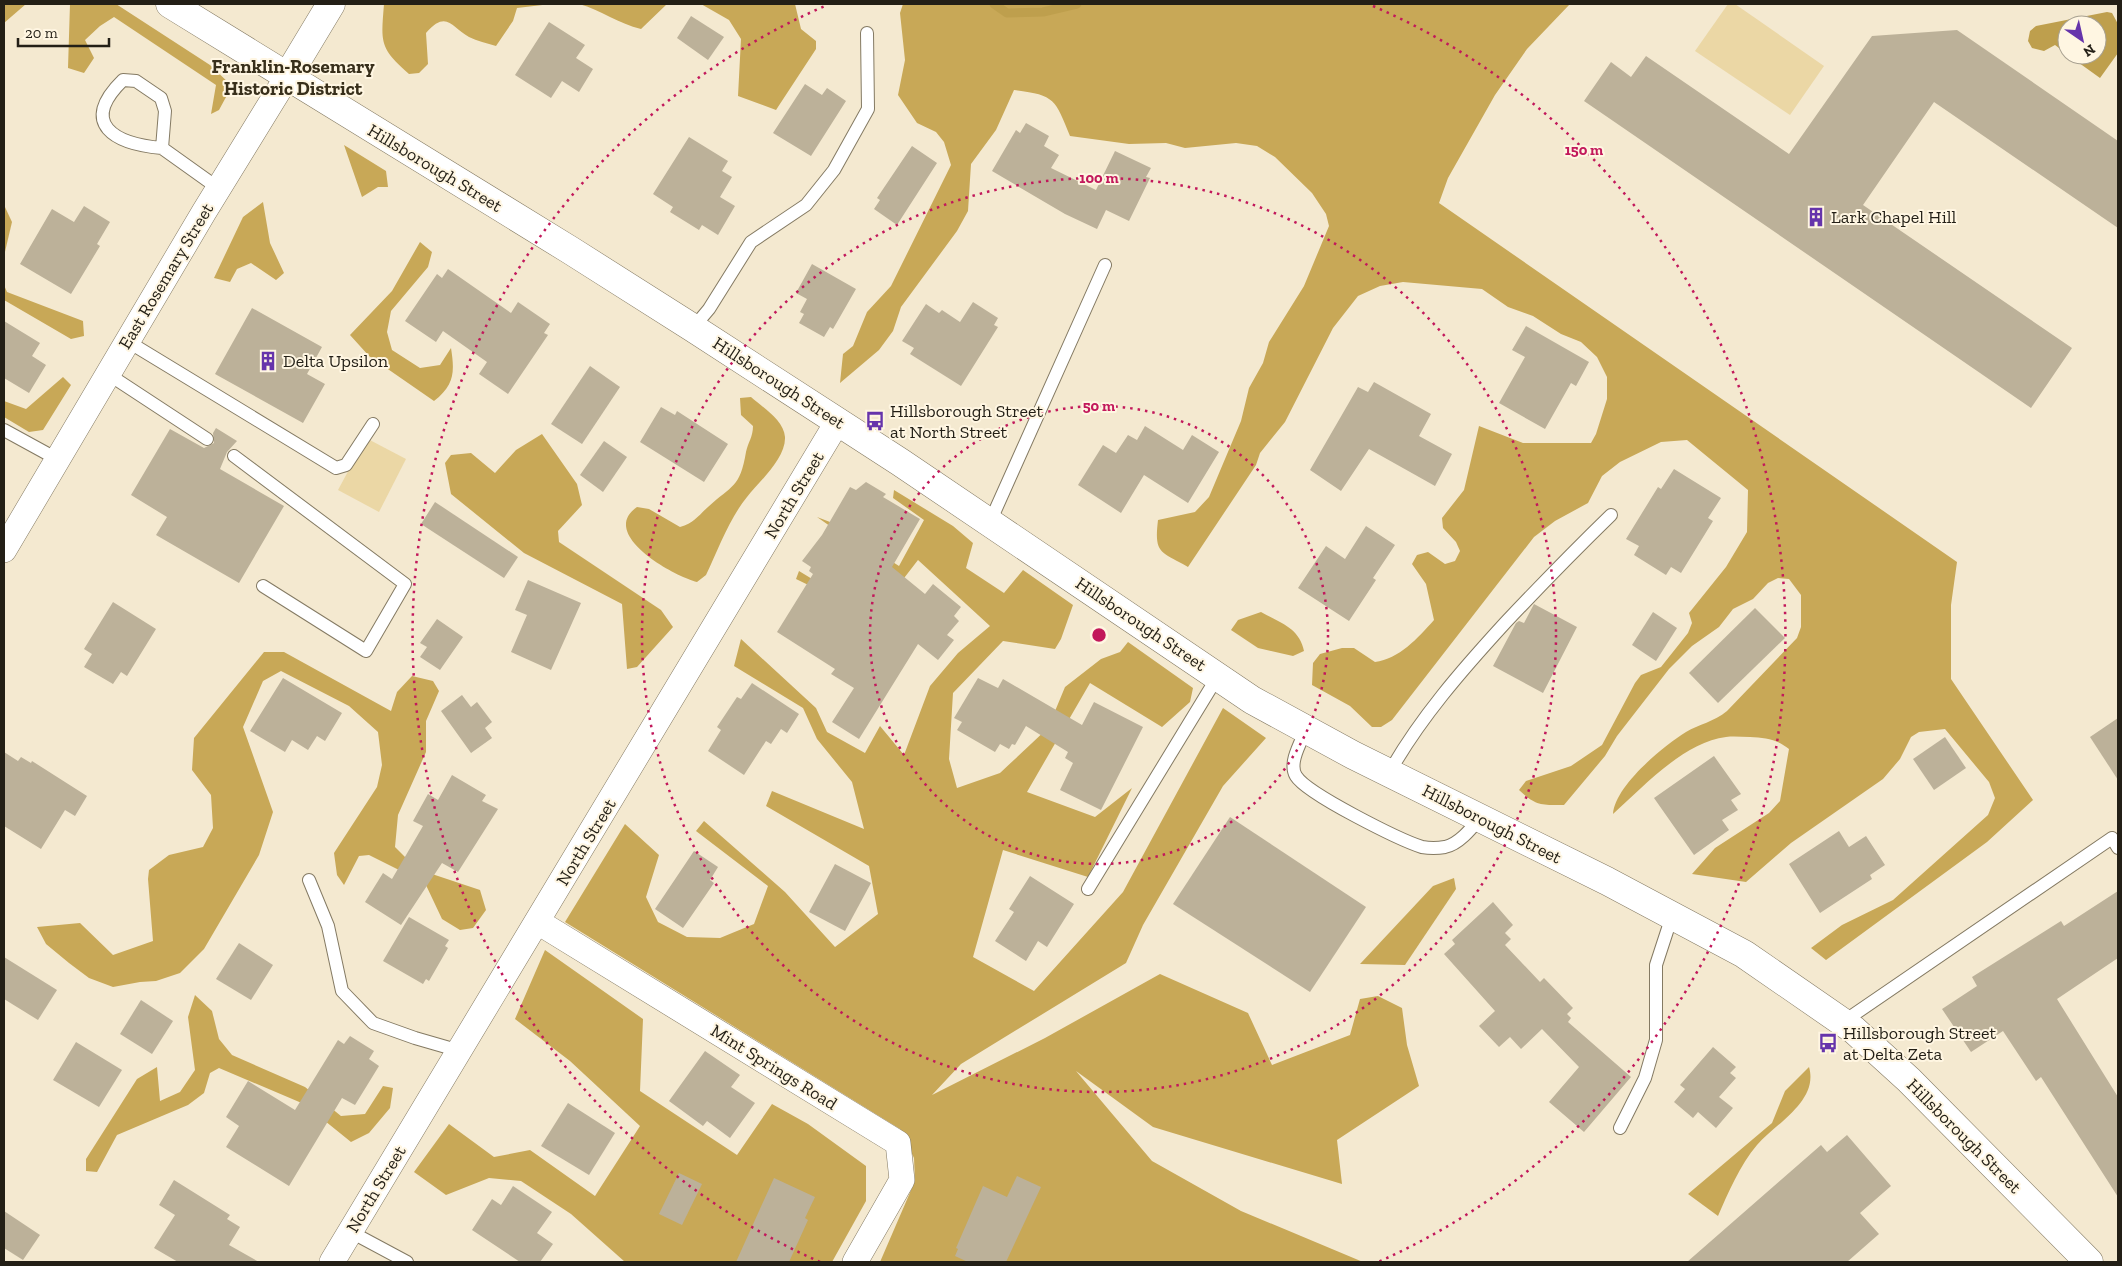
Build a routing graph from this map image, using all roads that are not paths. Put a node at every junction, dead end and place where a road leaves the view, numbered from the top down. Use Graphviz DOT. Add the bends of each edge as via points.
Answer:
graph roads {
  1 [pos="170,4"];
  2 [pos="331,4"];
  3 [pos="867,34"];
  4 [pos="287,77"];
  5 [pos="162,148"];
  6 [pos="218,188"];
  7 [pos="1105,265"];
  8 [pos="693,328"];
  9 [pos="127,341"];
  10 [pos="108,374"];
  11 [pos="838,421"];
  12 [pos="373,424"];
  13 [pos="4,430"];
  14 [pos="207,439"];
  15 [pos="234,456"];
  16 [pos="58,459"];
  17 [pos="1611,515"];
  18 [pos="990,522"];
  19 [pos="4,550"];
  20 [pos="263,586"];
  21 [pos="1218,676"];
  22 [pos="1306,730"];
  23 [pos="1389,773"];
  24 [pos="1480,818"];
  25 [pos="2118,848"];
  26 [pos="309,880"];
  27 [pos="1088,889"];
  28 [pos="1672,916"];
  29 [pos="538,922"];
  30 [pos="1843,1022"];
  31 [pos="460,1051"];
  32 [pos="1620,1128"];
  33 [pos="351,1232"];
  34 [pos="332,1262"];
  35 [pos="407,1262"];
  36 [pos="855,1262"];
  37 [pos="2089,1262"];
  1 -- 4 [label="street, Hillsborough Street"];
  2 -- 4 [label="street, East Rosemary Street"];
  3 -- 8 [label="lane" via="868,109 834,170 806,205 751,242 709,309"];
  4 -- 6 [label="street, East Rosemary Street"];
  4 -- 8 [label="street, Hillsborough Street"];
  5 -- 5 [label="lane" via="166,111 162,98 136,81 123,80 111,92 101,111 103,122 112,134 137,146"];
  5 -- 6 [label="lane"];
  6 -- 9 [label="street, East Rosemary Street"];
  7 -- 18 [label="lane"];
  8 -- 11 [label="street, Hillsborough Street"];
  9 -- 10 [label="street, East Rosemary Street"];
  9 -- 12 [label="lane" via="336,468 346,465"];
  10 -- 14 [label="lane"];
  10 -- 16 [label="street, East Rosemary Street"];
  11 -- 18 [label="street, Hillsborough Street"];
  11 -- 29 [label="street, North Street"];
  13 -- 16 [label="lane"];
  15 -- 20 [label="lane" via="405,584 366,651"];
  16 -- 19 [label="street, East Rosemary Street"];
  17 -- 23 [label="lane" via="1561,563 1457,676 1402,750"];
  18 -- 21 [label="street, Hillsborough Street"];
  21 -- 22 [label="street, Hillsborough Street" via="1252,700"];
  21 -- 27 [label="lane"];
  22 -- 23 [label="street, Hillsborough Street"];
  22 -- 24 [label="lane" via="1293,761 1295,776 1310,790 1391,834 1424,848 1446,846 1461,838"];
  23 -- 24 [label="street, Hillsborough Street"];
  24 -- 28 [label="street, Hillsborough Street"];
  25 -- 30 [label="lane" via="2112,838"];
  26 -- 31 [label="lane" via="328,926 342,991 373,1023"];
  28 -- 30 [label="street, Hillsborough Street" via="1744,954"];
  28 -- 32 [label="lane" via="1656,965 1656,1040 1645,1078"];
  29 -- 31 [label="street, North Street"];
  29 -- 36 [label="street, Mint Springs Road" via="898,1143 902,1180"];
  30 -- 37 [label="street, Hillsborough Street" via="1909,1080"];
  31 -- 33 [label="street, North Street"];
  33 -- 34 [label="street, North Street"];
  33 -- 35 [label="lane"];
}
